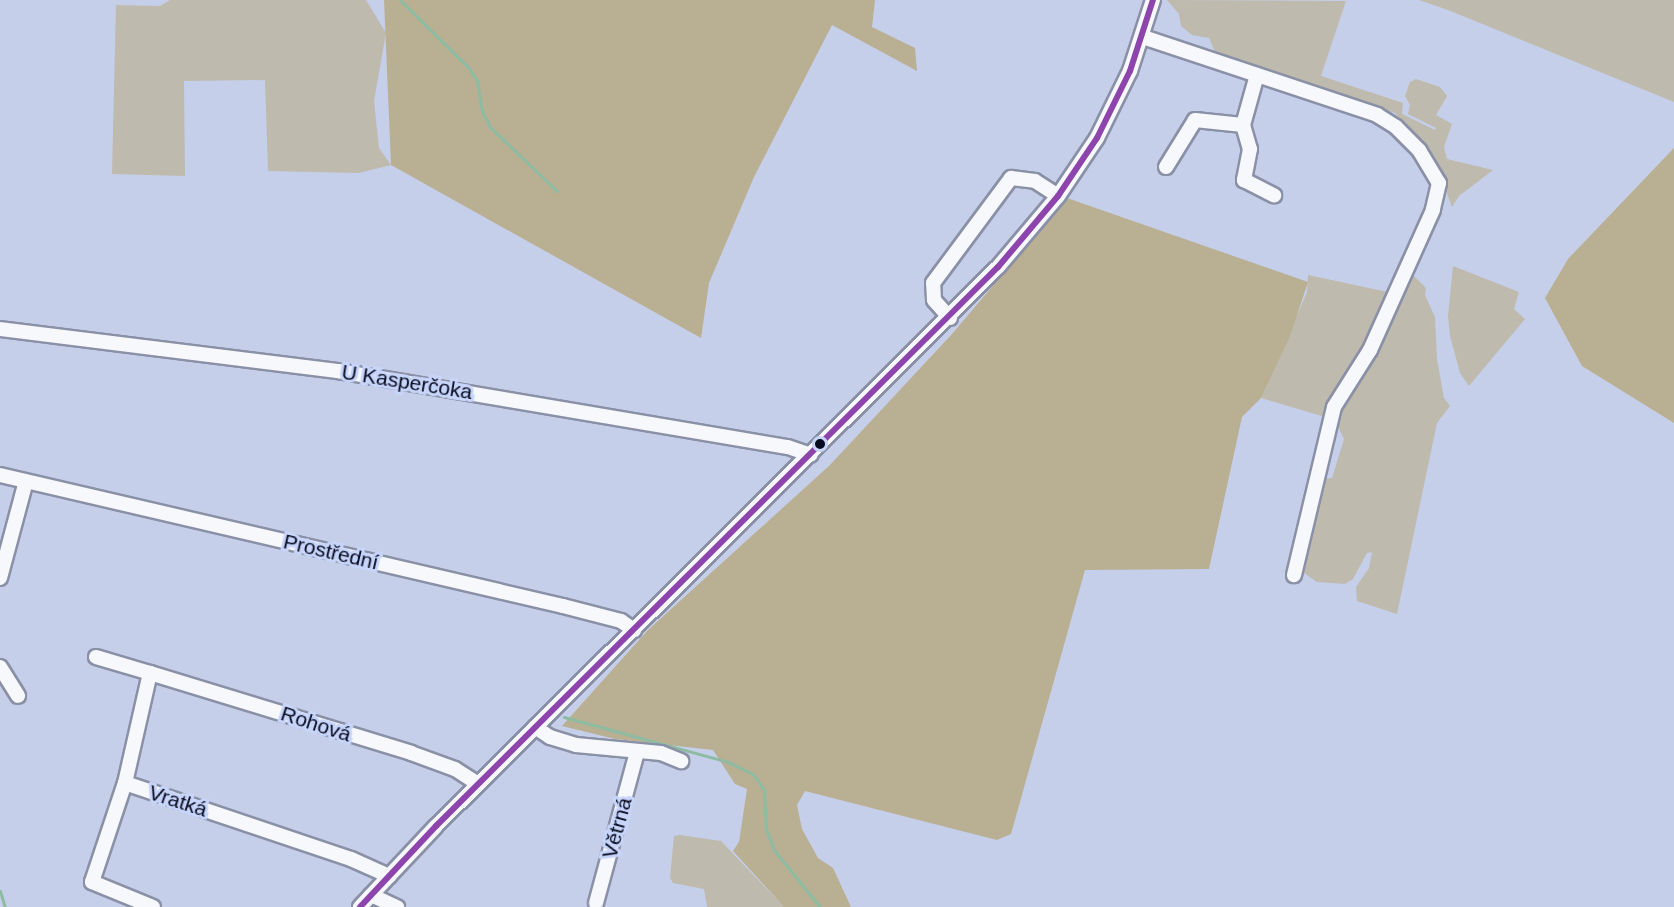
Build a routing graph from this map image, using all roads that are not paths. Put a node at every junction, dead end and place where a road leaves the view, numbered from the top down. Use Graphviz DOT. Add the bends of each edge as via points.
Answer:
graph roads {
  1 [pos="1153,0"];
  2 [pos="1143,37"];
  3 [pos="1257,75"];
  4 [pos="1243,125"];
  5 [pos="1166,167"];
  6 [pos="1274,195"];
  7 [pos="1058,196"];
  8 [pos="950,318"];
  9 [pos="0,329"];
  10 [pos="811,455"];
  11 [pos="0,476"];
  12 [pos="26,481"];
  13 [pos="1294,575"];
  14 [pos="0,578"];
  15 [pos="634,630"];
  16 [pos="96,657"];
  17 [pos="0,667"];
  18 [pos="150,673"];
  19 [pos="18,696"];
  20 [pos="535,727"];
  21 [pos="637,752"];
  22 [pos="681,761"];
  23 [pos="125,783"];
  24 [pos="478,784"];
  25 [pos="389,876"];
  26 [pos="371,895"];
  27 [pos="596,903"];
  28 [pos="153,907"];
  29 [pos="360,907"];
  30 [pos="397,907"];
  1 -- 2 [label="street"];
  2 -- 3 [label="street"];
  2 -- 7 [label="street" via="1107,120"];
  3 -- 4 [label="street"];
  3 -- 13 [label="street" via="1377,115 1419,150 1439,183 1433,210 1370,350 1334,407"];
  4 -- 5 [label="street" via="1195,120"];
  4 -- 6 [label="street" via="1250,149 1244,180"];
  7 -- 8 [label="street"];
  7 -- 8 [label="street" via="1035,181 1011,178 933,283 934,300"];
  8 -- 10 [label="street"];
  9 -- 10 [label="street, U Kasperčoka" via="338,371 788,447"];
  10 -- 15 [label="street"];
  11 -- 12 [label="street, Prostřední"];
  12 -- 14 [label="street"];
  12 -- 15 [label="street, Prostřední" via="563,606 621,621"];
  15 -- 20 [label="street"];
  16 -- 18 [label="street, Rohová"];
  17 -- 19 [label="street"];
  18 -- 23 [label="street"];
  18 -- 24 [label="street, Rohová" via="411,753 455,769"];
  20 -- 21 [label="street" via="562,742"];
  20 -- 24 [label="street"];
  21 -- 22 [label="street" via="661,753"];
  21 -- 27 [label="street, Větrná"];
  23 -- 25 [label="street, Vratká" via="351,859"];
  23 -- 28 [label="street, Vratká" via="93,882"];
  24 -- 25 [label="street"];
  25 -- 26 [label="street"];
  26 -- 29 [label="street"];
  26 -- 30 [label="street"];
}
